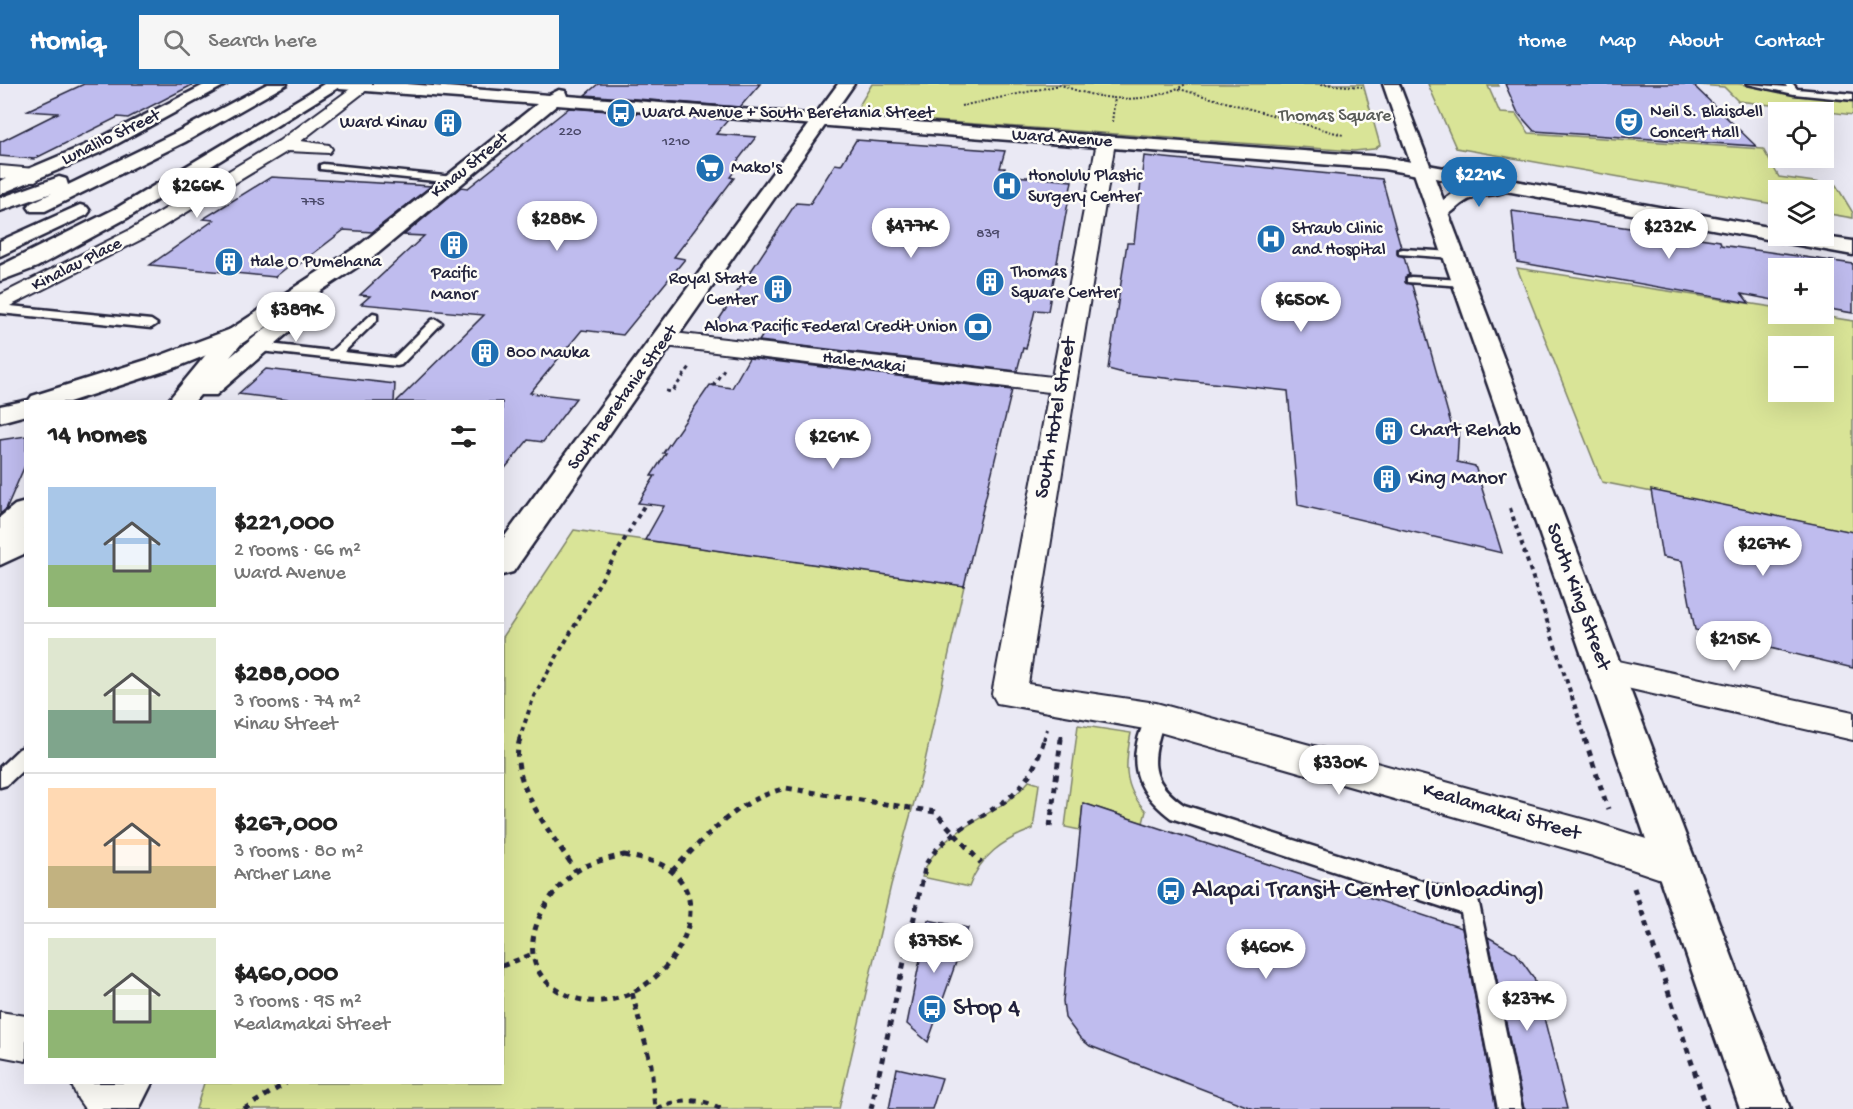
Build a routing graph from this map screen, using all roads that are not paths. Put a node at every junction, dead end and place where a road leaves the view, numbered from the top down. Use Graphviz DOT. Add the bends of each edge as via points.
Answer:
graph roads {
  1 [pos="219,84"];
  2 [pos="263,84"];
  3 [pos="279,84"];
  4 [pos="318,84"];
  5 [pos="338,84"];
  6 [pos="571,84"];
  7 [pos="846,84"];
  8 [pos="1391,84"];
  9 [pos="1750,84"];
  10 [pos="366,85"];
  11 [pos="1773,86"];
  12 [pos="1792,87"];
  13 [pos="1853,97"];
  14 [pos="553,101"];
  15 [pos="820,121"];
  16 [pos="1109,134"];
  17 [pos="285,145"];
  18 [pos="323,158"];
  19 [pos="1422,170"];
  20 [pos="0,171"];
  21 [pos="35,175"];
  22 [pos="454,180"];
  23 [pos="0,188"];
  24 [pos="1515,188"];
  25 [pos="120,192"];
  26 [pos="100,202"];
  27 [pos="0,205"];
  28 [pos="1438,213"];
  29 [pos="0,224"];
  30 [pos="1768,233"];
  31 [pos="1834,245"];
  32 [pos="1853,248"];
  33 [pos="0,249"];
  34 [pos="1403,252"];
  35 [pos="1458,269"];
  36 [pos="0,274"];
  37 [pos="1411,280"];
  38 [pos="0,304"];
  39 [pos="0,309"];
  40 [pos="374,317"];
  41 [pos="436,323"];
  42 [pos="151,324"];
  43 [pos="251,339"];
  44 [pos="665,339"];
  45 [pos="335,354"];
  46 [pos="1063,386"];
  47 [pos="47,400"];
  48 [pos="182,400"];
  49 [pos="194,400"];
  50 [pos="24,516"];
  51 [pos="9,546"];
  52 [pos="504,561"];
  53 [pos="1604,671"];
  54 [pos="1009,694"];
  55 [pos="1156,717"];
  56 [pos="1853,726"];
  57 [pos="24,756"];
  58 [pos="0,779"];
  59 [pos="1676,866"];
  60 [pos="0,1034"];
  61 [pos="24,1039"];
  62 [pos="1510,1109"];
  63 [pos="1765,1109"];
  1 -- 21 [label="main road, Lunalilo Street"];
  2 -- 27 [label="main road" via="114,161"];
  3 -- 29 [label="main road" via="112,172"];
  4 -- 25 [label="main road"];
  5 -- 10 [label="main road, Ward Avenue"];
  5 -- 36 [label="main road" via="122,213"];
  6 -- 14 [label="main road, Kinau Street"];
  7 -- 15 [label="main road, South Beretania Street"];
  8 -- 19 [label="main road, South King Street"];
  9 -- 11 [label="lane"];
  10 -- 14 [label="main road, Ward Avenue"];
  10 -- 17 [label="street, Kinalau Place"];
  11 -- 12 [label="lane"];
  12 -- 13 [label="lane"];
  14 -- 15 [label="main road, Ward Avenue"];
  14 -- 22 [label="main road, Kinau Street"];
  15 -- 16 [label="main road, Ward Avenue"];
  15 -- 44 [label="main road, South Beretania Street"];
  16 -- 19 [label="main road, Ward Avenue"];
  16 -- 46 [label="street, South Hotel Street"];
  17 -- 18 [label="street"];
  17 -- 38 [label="street, Kinalau Place" via="137,234"];
  18 -- 22 [label="lane"];
  19 -- 24 [label="main road, Ward Avenue"];
  19 -- 28 [label="main road, South King Street"];
  20 -- 21 [label="street"];
  21 -- 23 [label="main road, Lunalilo Street"];
  22 -- 43 [label="main road, Kinau Street" via="321,294"];
  24 -- 28 [label="main road" via="1469,191"];
  24 -- 30 [label="main road, Ward Avenue"];
  26 -- 33 [label="main road"];
  28 -- 35 [label="main road, South King Street"];
  31 -- 32 [label="main road, Ward Avenue"];
  34 -- 35 [label="lane"];
  35 -- 37 [label="lane"];
  35 -- 53 [label="main road, South King Street"];
  39 -- 42 [label="lane"];
  40 -- 45 [label="lane"];
  41 -- 45 [label="lane" via="398,362"];
  43 -- 45 [label="lane"];
  43 -- 47 [label="main road" via="206,349"];
  43 -- 48 [label="main road" via="225,345"];
  43 -- 49 [label="main road, Kinau Street"];
  44 -- 46 [label="street, Hale-Makai"];
  44 -- 52 [label="main road, South Beretania Street"];
  46 -- 54 [label="street, South Hotel Street"];
  50 -- 51 [label="main road"];
  53 -- 56 [label="street"];
  53 -- 59 [label="main road, South King Street"];
  54 -- 55 [label="street, Kealamakai Street"];
  55 -- 59 [label="street, Kealamakai Street" via="1593,839"];
  55 -- 62 [label="lane" via="1143,767 1145,778 1156,795 1178,812 1470,906"];
  57 -- 58 [label="lane"];
  59 -- 63 [label="main road, South King Street"];
  60 -- 61 [label="street"];
}
